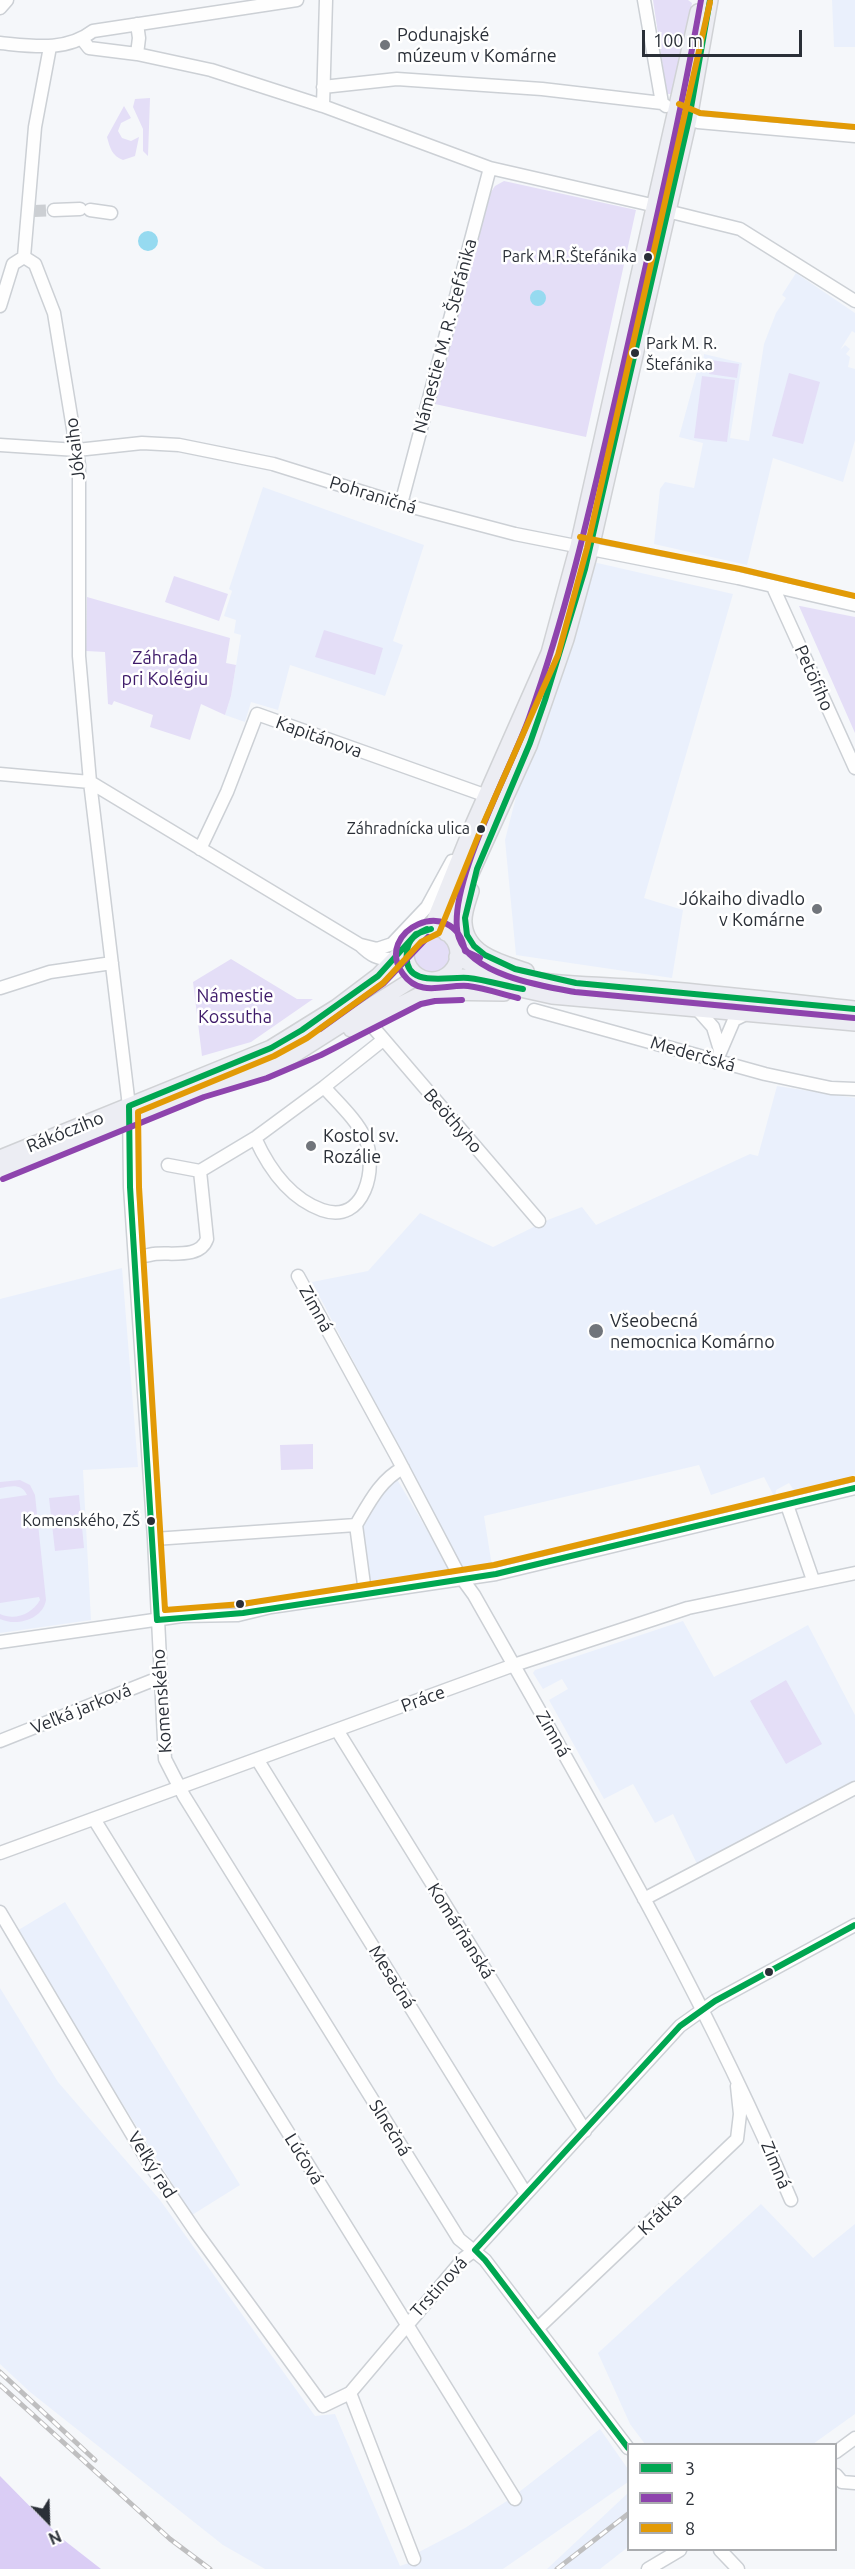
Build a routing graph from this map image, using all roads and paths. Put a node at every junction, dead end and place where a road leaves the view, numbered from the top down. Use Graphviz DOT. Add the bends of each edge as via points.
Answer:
graph roads {
  1 [pos="7,0"];
  2 [pos="297,0"];
  3 [pos="326,0"];
  4 [pos="644,0"];
  5 [pos="701,0"];
  6 [pos="710,0"];
  7 [pos="249,3"];
  8 [pos="0,8"];
  9 [pos="141,23"];
  10 [pos="82,39"];
  11 [pos="0,43"];
  12 [pos="50,47"];
  13 [pos="140,56"];
  14 [pos="323,87"];
  15 [pos="662,103"];
  16 [pos="323,106"];
  17 [pos="675,112"];
  18 [pos="689,119"];
  19 [pos="855,136"];
  20 [pos="490,168"];
  21 [pos="662,209"];
  22 [pos="54,210"];
  23 [pos="111,213"];
  24 [pos="24,257"];
  25 [pos="855,301"];
  26 [pos="0,306"];
  27 [pos="0,445"];
  28 [pos="77,450"];
  29 [pos="401,504"];
  30 [pos="584,547"];
  31 [pos="773,587"];
  32 [pos="855,605"];
  33 [pos="855,768"];
  34 [pos="0,774"];
  35 [pos="90,782"];
  36 [pos="487,796"];
  37 [pos="473,825"];
  38 [pos="489,837"];
  39 [pos="200,849"];
  40 [pos="431,929"];
  41 [pos="446,933"];
  42 [pos="360,945"];
  43 [pos="408,945"];
  44 [pos="457,957"];
  45 [pos="393,959"];
  46 [pos="112,963"];
  47 [pos="418,976"];
  48 [pos="444,977"];
  49 [pos="576,983"];
  50 [pos="0,987"];
  51 [pos="552,996"];
  52 [pos="855,1009"];
  53 [pos="534,1010"];
  54 [pos="697,1010"];
  55 [pos="747,1014"];
  56 [pos="367,1020"];
  57 [pos="855,1023"];
  58 [pos="383,1040"];
  59 [pos="292,1056"];
  60 [pos="718,1056"];
  61 [pos="324,1088"];
  62 [pos="855,1089"];
  63 [pos="130,1112"];
  64 [pos="255,1138"];
  65 [pos="0,1158"];
  66 [pos="168,1166"];
  67 [pos="0,1171"];
  68 [pos="200,1171"];
  69 [pos="539,1221"];
  70 [pos="135,1258"];
  71 [pos="298,1276"];
  72 [pos="403,1468"];
  73 [pos="855,1488"];
  74 [pos="787,1505"];
  75 [pos="356,1525"];
  76 [pos="154,1539"];
  77 [pos="855,1573"];
  78 [pos="462,1579"];
  79 [pos="813,1580"];
  80 [pos="365,1592"];
  81 [pos="157,1620"];
  82 [pos="0,1642"];
  83 [pos="514,1665"];
  84 [pos="161,1677"];
  85 [pos="337,1730"];
  86 [pos="0,1741"];
  87 [pos="257,1759"];
  88 [pos="180,1788"];
  89 [pos="855,1788"];
  90 [pos="94,1819"];
  91 [pos="0,1853"];
  92 [pos="644,1899"];
  93 [pos="0,1912"];
  94 [pos="855,1925"];
  95 [pos="702,2009"];
  96 [pos="736,2078"];
  97 [pos="585,2131"];
  98 [pos="526,2194"];
  99 [pos="790,2200"];
  100 [pos="475,2250"];
  101 [pos="406,2324"];
  102 [pos="537,2329"];
  103 [pos="350,2393"];
  104 [pos="323,2406"];
  105 [pos="855,2438"];
  106 [pos="627,2447"];
  107 [pos="837,2451"];
  108 [pos="837,2476"];
  109 [pos="855,2482"];
  110 [pos="515,2499"];
  111 [pos="678,2551"];
  112 [pos="721,2551"];
  113 [pos="414,2559"];
  114 [pos="648,2569"];
  115 [pos="738,2569"];
  1 -- 8 [label="street"];
  2 -- 7 [label="street"];
  3 -- 14 [label="street"];
  4 -- 15 [label="street"];
  5 -- 17 [label="main road"];
  6 -- 18 [label="main road"];
  7 -- 9 [label="street"];
  9 -- 10 [label="street" via="93,31"];
  9 -- 13 [label="street"];
  10 -- 12 [label="street"];
  10 -- 13 [label="street" via="89,48"];
  11 -- 12 [label="street"];
  12 -- 24 [label="street" via="35,127 31,210"];
  13 -- 16 [label="street" via="211,70"];
  14 -- 15 [label="street" via="398,79 542,88"];
  14 -- 16 [label="street"];
  15 -- 17 [label="street"];
  16 -- 20 [label="street"];
  17 -- 18 [label="street"];
  17 -- 21 [label="main road"];
  18 -- 19 [label="street"];
  18 -- 21 [label="main road"];
  20 -- 21 [label="street"];
  20 -- 29 [label="street, Námestie M. R. Štefánika"];
  21 -- 25 [label="street" via="740,230"];
  21 -- 30 [label="main road"];
  22 -- 23 [label="street"];
  24 -- 26 [label="street" via="13,264"];
  24 -- 28 [label="street, Jókaiho" via="35,264 54,313"];
  27 -- 28 [label="street, Pohraničná"];
  28 -- 29 [label="street, Pohraničná" via="142,443 178,445 273,464"];
  28 -- 35 [label="street, Jókaiho" via="79,656"];
  29 -- 30 [label="street, Pohraničná" via="515,534"];
  30 -- 31 [label="street, Pohraničná"];
  30 -- 36 [label="main road" via="549,653"];
  30 -- 38 [label="main road" via="566,639 533,735"];
  31 -- 32 [label="street, Pohraničná"];
  31 -- 33 [label="street, Petöfiho"];
  34 -- 35 [label="street"];
  35 -- 39 [label="street"];
  35 -- 46 [label="street"];
  36 -- 37 [label="main road"];
  36 -- 39 [label="street, Kapitánova" via="257,714"];
  37 -- 40 [label="main road"];
  37 -- 42 [label="street" via="422,914 387,947"];
  38 -- 41 [label="main road"];
  38 -- 49 [label="main road" via="464,918 467,936 481,953 499,962"];
  39 -- 42 [label="street"];
  40 -- 41 [label="main road"];
  40 -- 43 [label="main road" via="418,932"];
  41 -- 44 [label="main road" via="455,943"];
  42 -- 45 [label="street" via="375,957"];
  43 -- 45 [label="main road, Rákócziho"];
  43 -- 47 [label="main road" via="408,962"];
  44 -- 48 [label="main road"];
  44 -- 49 [label="main road" via="507,975"];
  45 -- 63 [label="main road, Rákócziho" via="378,976 337,1007 271,1048"];
  46 -- 50 [label="street" via="50,972"];
  46 -- 63 [label="street"];
  47 -- 48 [label="main road" via="429,980"];
  47 -- 59 [label="main road, Rákócziho"];
  48 -- 51 [label="main road, Mederčská" via="466,977"];
  49 -- 52 [label="main road"];
  51 -- 54 [label="main road, Mederčská"];
  51 -- 56 [label="main road" via="434,992"];
  53 -- 60 [label="street, Mederčská"];
  54 -- 55 [label="main road, Mederčská"];
  54 -- 60 [label="street" via="713,1027"];
  55 -- 57 [label="main road, Mederčská"];
  55 -- 60 [label="street" via="734,1020"];
  56 -- 58 [label="street, Beöthyho"];
  56 -- 59 [label="main road" via="318,1047"];
  58 -- 61 [label="street"];
  58 -- 69 [label="street, Beöthyho"];
  59 -- 63 [label="main road, Rákócziho" via="264,1069"];
  60 -- 62 [label="street, Mederčská" via="831,1088"];
  61 -- 64 [label="street"];
  61 -- 64 [label="street" via="360,1130 370,1154 369,1182 350,1207 329,1212 301,1198 277,1178"];
  63 -- 65 [label="main road, Rákócziho"];
  63 -- 67 [label="main road, Rákócziho"];
  63 -- 70 [label="street, Komenského"];
  64 -- 68 [label="street"];
  66 -- 68 [label="street"];
  68 -- 70 [label="street" via="205,1244 195,1251"];
  70 -- 76 [label="street, Komenského"];
  71 -- 72 [label="street, Zimná"];
  72 -- 75 [label="street" via="378,1488"];
  72 -- 78 [label="street, Zimná"];
  73 -- 74 [label="street"];
  74 -- 78 [label="street"];
  74 -- 79 [label="street"];
  75 -- 76 [label="street"];
  75 -- 80 [label="street"];
  76 -- 81 [label="street, Komenského"];
  77 -- 79 [label="street, Práce"];
  78 -- 80 [label="street"];
  78 -- 83 [label="street, Zimná"];
  79 -- 83 [label="street, Práce" via="688,1608"];
  80 -- 81 [label="street" via="238,1615"];
  81 -- 82 [label="street"];
  81 -- 84 [label="street, Komenského"];
  83 -- 85 [label="street, Práce"];
  83 -- 92 [label="street, Zimná"];
  84 -- 86 [label="street, Veľká jarková"];
  84 -- 88 [label="street, Komenského" via="165,1759"];
  85 -- 87 [label="street, Práce"];
  85 -- 97 [label="street, Komárňanská"];
  87 -- 88 [label="street, Práce"];
  87 -- 98 [label="street, Mesačná"];
  88 -- 90 [label="street, Práce"];
  88 -- 100 [label="street, Slnečná" via="459,2239"];
  89 -- 92 [label="street"];
  90 -- 91 [label="street, Práce"];
  90 -- 101 [label="street, Lúčová"];
  92 -- 95 [label="street, Zimná"];
  93 -- 104 [label="street, Veľký rad" via="159,2178"];
  94 -- 95 [label="street, Trstinová"];
  95 -- 96 [label="street, Zimná"];
  95 -- 97 [label="street, Trstinová" via="673,2033"];
  96 -- 99 [label="street, Zimná"];
  96 -- 102 [label="street, Krátka" via="740,2114 737,2139"];
  97 -- 98 [label="street, Trstinová"];
  98 -- 100 [label="street, Trstinová"];
  100 -- 101 [label="street, Trstinová"];
  100 -- 102 [label="street, Slnečná"];
  101 -- 103 [label="street, Trstinová"];
  101 -- 110 [label="street, Lúčová"];
  102 -- 106 [label="street, Slnečná"];
  103 -- 104 [label="street, Trstinová"];
  103 -- 113 [label="street"];
  105 -- 107 [label="street"];
  108 -- 109 [label="street" via="842,2482"];
  111 -- 114 [label="street"];
  112 -- 115 [label="street"];
}
